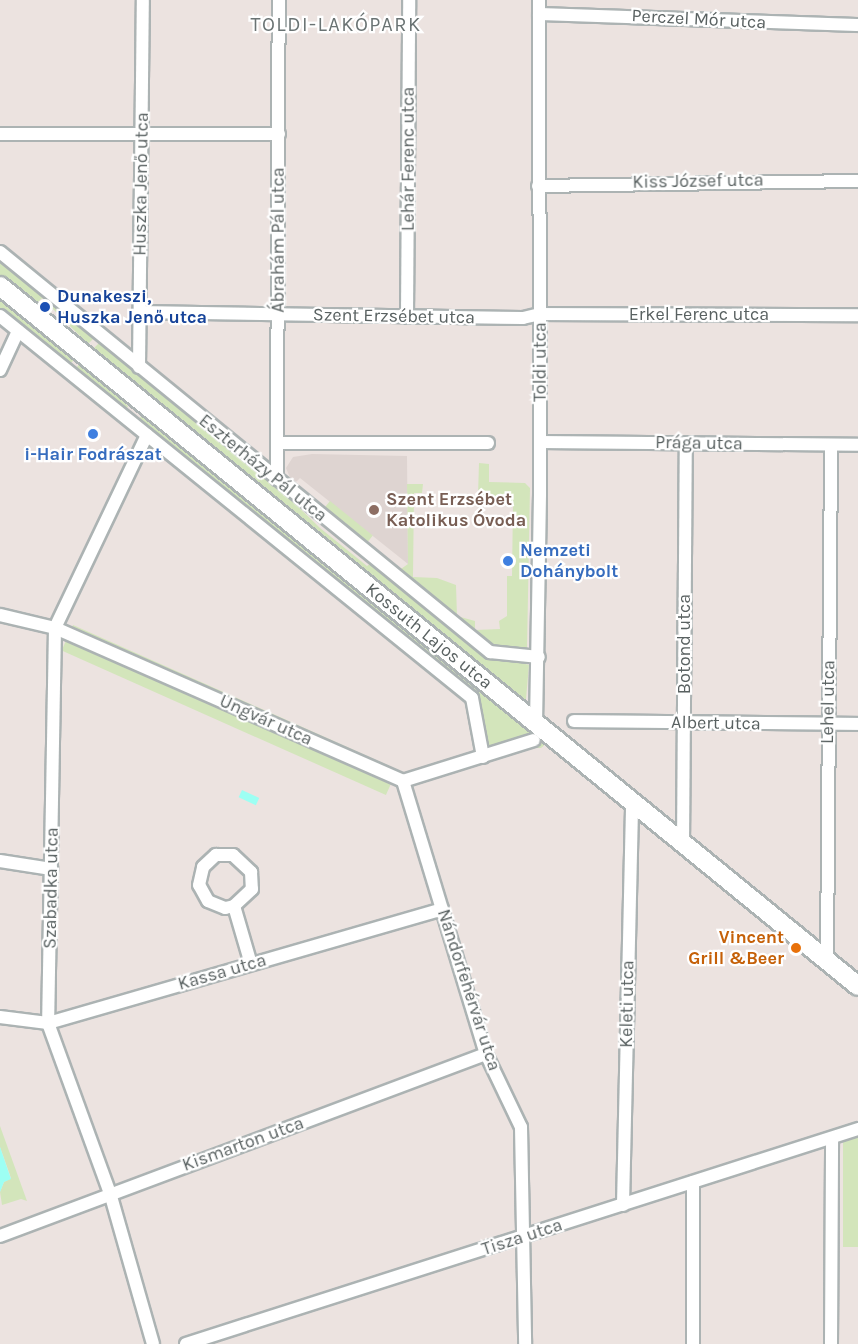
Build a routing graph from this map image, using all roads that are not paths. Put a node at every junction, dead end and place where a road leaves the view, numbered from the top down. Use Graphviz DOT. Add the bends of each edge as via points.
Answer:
graph roads {
  1 [pos="143,0"];
  2 [pos="279,0"];
  3 [pos="409,0"];
  4 [pos="539,0"];
  5 [pos="539,14"];
  6 [pos="858,25"];
  7 [pos="0,134"];
  8 [pos="141,134"];
  9 [pos="279,134"];
  10 [pos="858,181"];
  11 [pos="538,186"];
  12 [pos="0,252"];
  13 [pos="0,286"];
  14 [pos="139,312"];
  15 [pos="540,314"];
  16 [pos="278,315"];
  17 [pos="858,315"];
  18 [pos="0,316"];
  19 [pos="406,317"];
  20 [pos="18,331"];
  21 [pos="139,367"];
  22 [pos="0,370"];
  23 [pos="147,435"];
  24 [pos="540,442"];
  25 [pos="278,443"];
  26 [pos="488,443"];
  27 [pos="686,443"];
  28 [pos="831,445"];
  29 [pos="858,445"];
  30 [pos="277,479"];
  31 [pos="0,615"];
  32 [pos="55,628"];
  33 [pos="539,657"];
  34 [pos="573,721"];
  35 [pos="684,722"];
  36 [pos="828,724"];
  37 [pos="858,724"];
  38 [pos="535,732"];
  39 [pos="483,757"];
  40 [pos="403,781"];
  41 [pos="632,802"];
  42 [pos="683,845"];
  43 [pos="0,861"];
  44 [pos="51,869"];
  45 [pos="234,906"];
  46 [pos="442,909"];
  47 [pos="826,960"];
  48 [pos="251,964"];
  49 [pos="858,986"];
  50 [pos="0,1017"];
  51 [pos="48,1023"];
  52 [pos="486,1054"];
  53 [pos="858,1130"];
  54 [pos="832,1138"];
  55 [pos="693,1182"];
  56 [pos="110,1193"];
  57 [pos="622,1205"];
  58 [pos="0,1236"];
  59 [pos="524,1236"];
  60 [pos="153,1344"];
  61 [pos="186,1344"];
  62 [pos="525,1344"];
  63 [pos="693,1344"];
  64 [pos="831,1344"];
  1 -- 8 [label="street, Huszka Jenő utca"];
  2 -- 9 [label="street, Ábrahám Pál utca"];
  3 -- 19 [label="street, Lehár Ferenc utca"];
  4 -- 5 [label="street, Toldi utca"];
  5 -- 6 [label="street, Perczel Mór utca"];
  5 -- 11 [label="street, Toldi utca"];
  7 -- 8 [label="street"];
  8 -- 9 [label="street"];
  8 -- 14 [label="street, Huszka Jenő utca"];
  9 -- 16 [label="street, Ábrahám Pál utca"];
  10 -- 11 [label="street, Kiss József utca"];
  11 -- 15 [label="street, Toldi utca"];
  12 -- 21 [label="street, Eszterházy Pál utca"];
  13 -- 38 [label="street, Kossuth Lajos utca"];
  14 -- 16 [label="street, Szent Erzsébet utca"];
  14 -- 21 [label="street, Huszka Jenő utca"];
  15 -- 17 [label="street, Erkel Ferenc utca"];
  15 -- 19 [label="street, Szent Erzsébet utca" via="523,318"];
  15 -- 24 [label="street, Toldi utca"];
  16 -- 19 [label="street, Szent Erzsébet utca"];
  16 -- 25 [label="street, Ábrahám Pál utca"];
  18 -- 20 [label="street, Kossuth Lajos utca"];
  20 -- 22 [label="street"];
  20 -- 23 [label="street, Kossuth Lajos utca"];
  21 -- 30 [label="street, Eszterházy Pál utca"];
  23 -- 32 [label="street, Szabadka utca"];
  23 -- 39 [label="street, Kossuth Lajos utca" via="472,698"];
  24 -- 27 [label="street, Prága utca"];
  24 -- 33 [label="street, Toldi utca"];
  25 -- 26 [label="street"];
  25 -- 30 [label="street, Ábrahám Pál utca"];
  27 -- 28 [label="street, Prága utca"];
  27 -- 35 [label="street, Botond utca"];
  28 -- 29 [label="street, Prága utca"];
  28 -- 36 [label="street, Lehel utca"];
  30 -- 33 [label="street, Eszterházy Pál utca" via="490,652"];
  31 -- 32 [label="street, Ungvár utca"];
  32 -- 40 [label="street, Ungvár utca"];
  32 -- 44 [label="street, Szabadka utca"];
  33 -- 38 [label="street, Toldi utca"];
  34 -- 35 [label="street, Albert utca"];
  35 -- 36 [label="street, Albert utca"];
  35 -- 42 [label="street, Botond utca"];
  36 -- 37 [label="street, Albert utca"];
  36 -- 47 [label="street, Lehel utca"];
  38 -- 39 [label="street"];
  38 -- 41 [label="street, Kossuth Lajos utca"];
  39 -- 40 [label="street"];
  40 -- 46 [label="street, Nándorfehérvár utca"];
  41 -- 42 [label="street, Kossuth Lajos utca"];
  41 -- 57 [label="street, Keleti utca"];
  42 -- 47 [label="street, Kossuth Lajos utca"];
  43 -- 44 [label="street"];
  44 -- 51 [label="street, Szabadka utca"];
  45 -- 45 [label="street" via="252,889 252,872 241,858 216,855 203,867 200,885 208,901 216,906"];
  45 -- 48 [label="street"];
  46 -- 48 [label="street, Kassa utca"];
  46 -- 52 [label="street, Nándorfehérvár utca"];
  47 -- 49 [label="street, Kossuth Lajos utca"];
  48 -- 51 [label="street, Kassa utca"];
  50 -- 51 [label="street, Kassa utca"];
  51 -- 56 [label="street, Szabadka utca"];
  52 -- 56 [label="street, Kismarton utca"];
  52 -- 59 [label="street, Nándorfehérvár utca" via="521,1127"];
  53 -- 54 [label="street, Tisza utca"];
  54 -- 55 [label="street, Tisza utca"];
  54 -- 64 [label="street"];
  55 -- 57 [label="street, Tisza utca"];
  55 -- 63 [label="street"];
  56 -- 58 [label="street, Kismarton utca"];
  56 -- 60 [label="street, Szabadka utca"];
  57 -- 59 [label="street, Tisza utca"];
  59 -- 61 [label="street, Tisza utca"];
  59 -- 62 [label="street, Nándorfehérvár utca"];
}
